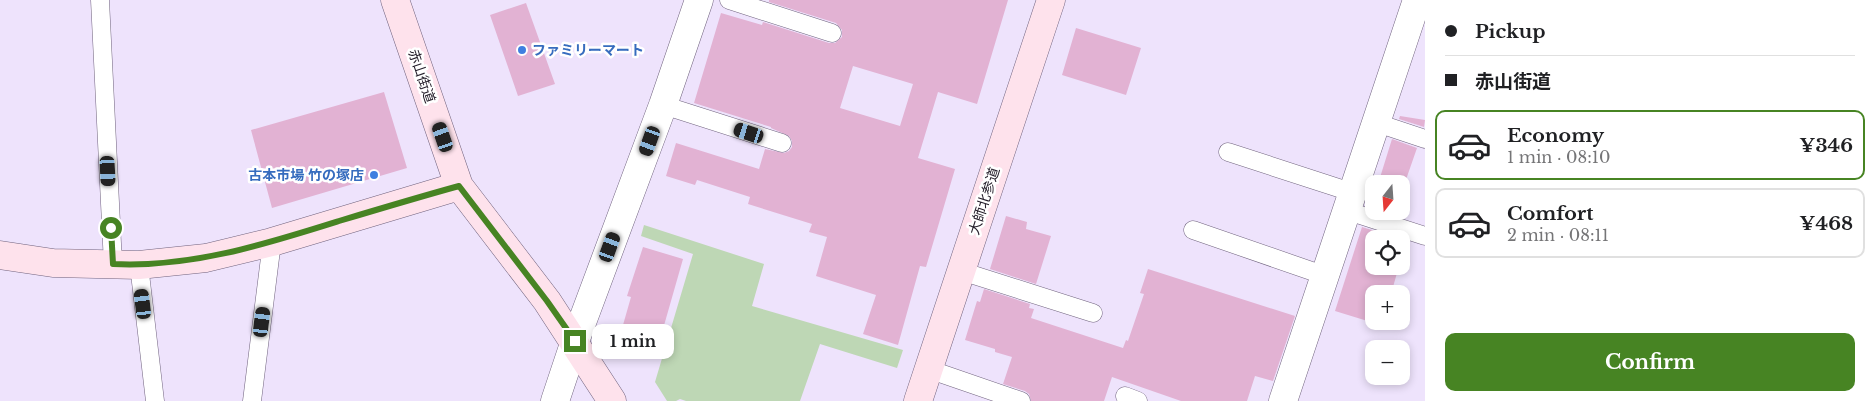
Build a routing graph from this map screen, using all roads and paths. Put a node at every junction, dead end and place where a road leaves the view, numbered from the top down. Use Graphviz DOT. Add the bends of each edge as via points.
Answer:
graph roads {
  1 [pos="100,0"];
  2 [pos="395,0"];
  3 [pos="699,0"];
  4 [pos="729,0"];
  5 [pos="1051,0"];
  6 [pos="1418,0"];
  7 [pos="832,33"];
  8 [pos="663,105"];
  9 [pos="1377,123"];
  10 [pos="1425,139"];
  11 [pos="782,143"];
  12 [pos="1228,152"];
  13 [pos="459,186"];
  14 [pos="1351,202"];
  15 [pos="1193,230"];
  16 [pos="1425,236"];
  17 [pos="272,242"];
  18 [pos="0,255"];
  19 [pos="126,264"];
  20 [pos="961,271"];
  21 [pos="1326,276"];
  22 [pos="1093,313"];
  23 [pos="575,341"];
  24 [pos="928,369"];
  25 [pos="155,401"];
  26 [pos="252,401"];
  27 [pos="555,401"];
  28 [pos="612,401"];
  29 [pos="918,401"];
  30 [pos="1021,401"];
  31 [pos="1283,401"];
  1 -- 19 [label="lane"];
  2 -- 13 [label="street, 赤山街道"];
  3 -- 8 [label="street"];
  4 -- 7 [label="lane"];
  5 -- 20 [label="street, 大師北参道"];
  6 -- 9 [label="street"];
  8 -- 11 [label="lane"];
  8 -- 23 [label="street"];
  9 -- 10 [label="lane"];
  9 -- 14 [label="street"];
  12 -- 14 [label="lane"];
  13 -- 17 [label="street"];
  13 -- 23 [label="street, 赤山街道"];
  14 -- 16 [label="lane"];
  14 -- 21 [label="street"];
  15 -- 21 [label="lane"];
  17 -- 19 [label="street" via="206,258"];
  17 -- 26 [label="lane"];
  18 -- 19 [label="street" via="53,263"];
  19 -- 25 [label="lane"];
  20 -- 22 [label="lane"];
  20 -- 24 [label="street, 大師北参道"];
  21 -- 31 [label="street"];
  23 -- 27 [label="street"];
  23 -- 28 [label="street, 赤山街道"];
  24 -- 29 [label="street, 大師北参道"];
  24 -- 30 [label="lane"];
}
